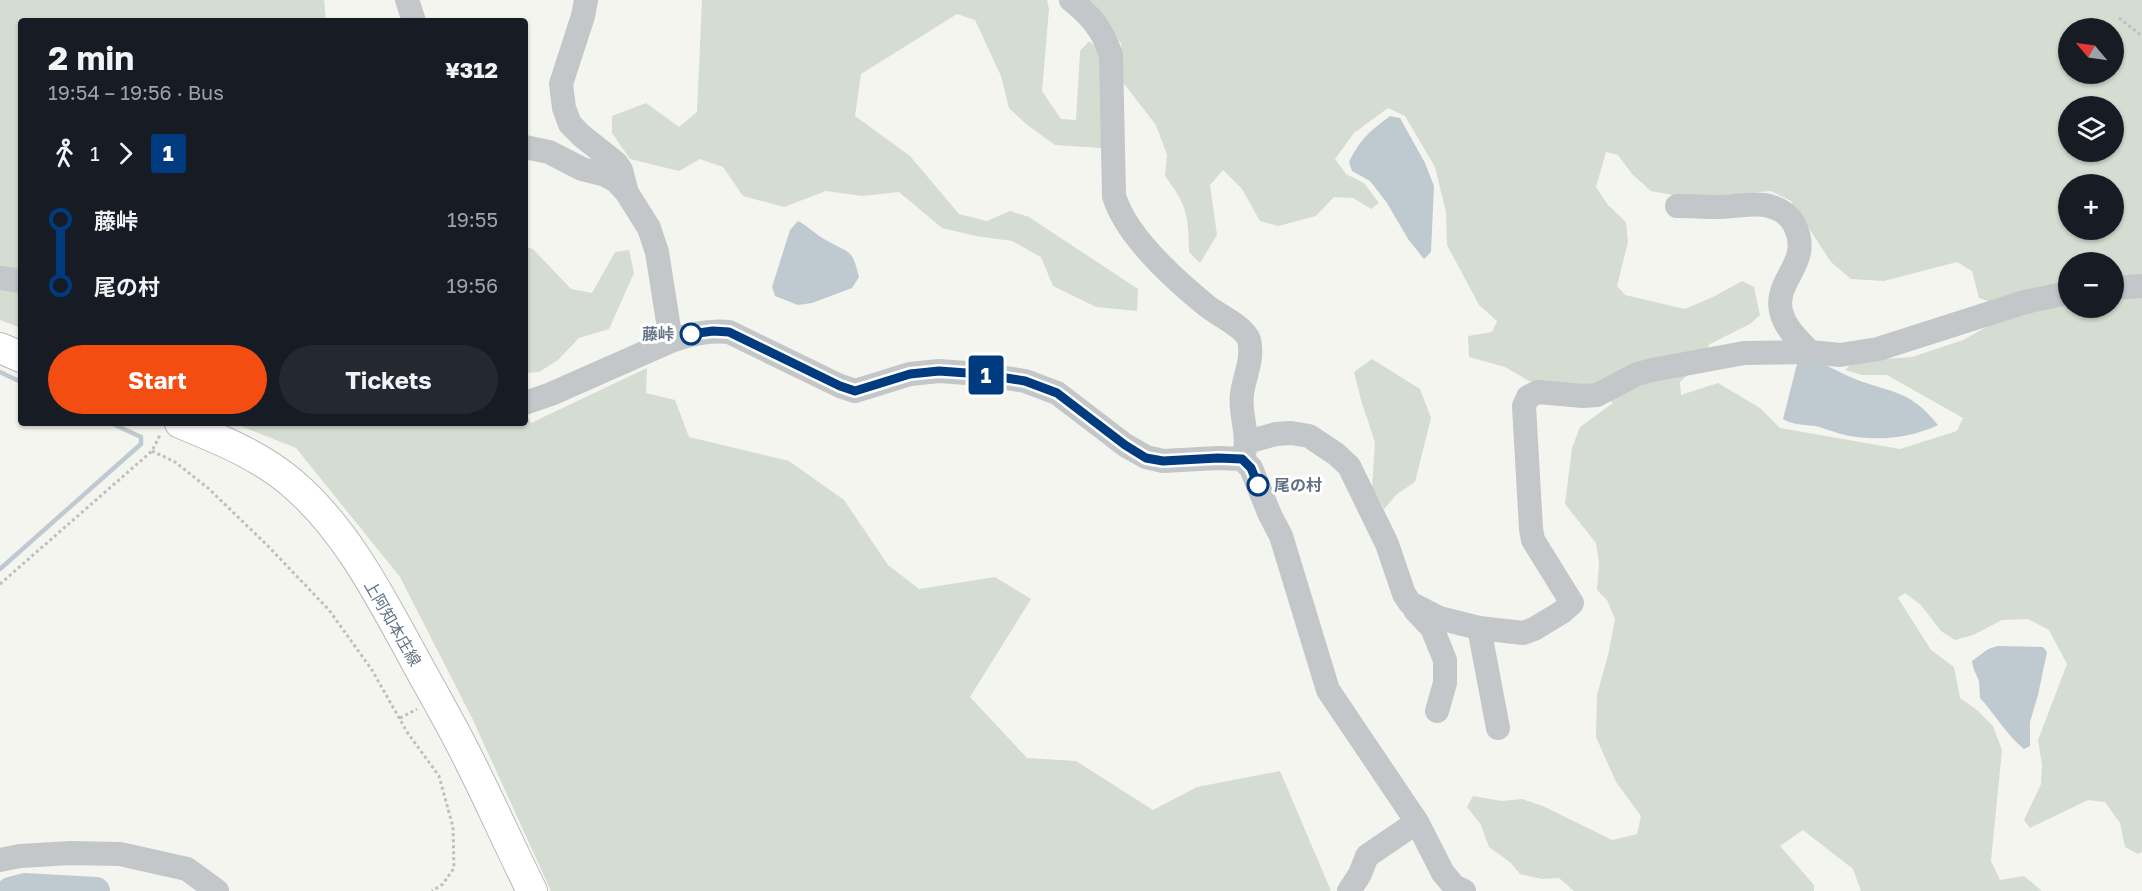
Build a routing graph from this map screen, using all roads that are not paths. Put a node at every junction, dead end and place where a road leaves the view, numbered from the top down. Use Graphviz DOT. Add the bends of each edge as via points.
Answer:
graph roads {
  1 [pos="407,0"];
  2 [pos="586,0"];
  3 [pos="1071,0"];
  4 [pos="413,18"];
  5 [pos="528,148"];
  6 [pos="627,193"];
  7 [pos="1677,206"];
  8 [pos="0,278"];
  9 [pos="18,281"];
  10 [pos="2142,286"];
  11 [pos="2124,287"];
  12 [pos="2058,295"];
  13 [pos="670,341"];
  14 [pos="0,348"];
  15 [pos="1810,352"];
  16 [pos="18,356"];
  17 [pos="528,402"];
  18 [pos="171,426"];
  19 [pos="1244,451"];
  20 [pos="1410,603"];
  21 [pos="1479,628"];
  22 [pos="1437,711"];
  23 [pos="1498,728"];
  24 [pos="1417,822"];
  25 [pos="0,860"];
  26 [pos="217,891"];
  27 [pos="532,891"];
  28 [pos="1349,891"];
  29 [pos="1464,891"];
  1 -- 4 [label="street"];
  2 -- 6 [label="street" via="561,84 564,108 570,124 616,163"];
  3 -- 19 [label="street" via="1105,35 1111,56 1117,208 1143,246 1188,291 1249,338 1251,351 1242,395"];
  5 -- 6 [label="street" via="605,175"];
  6 -- 13 [label="street" via="649,228 657,252"];
  7 -- 15 [label="street" via="1768,205 1790,215 1800,248 1781,292 1781,311 1788,329"];
  8 -- 9 [label="street"];
  10 -- 11 [label="street"];
  12 -- 15 [label="street" via="2025,302 1878,350 1840,355"];
  13 -- 17 [label="street"];
  13 -- 19 [label="street" via="691,334 729,332 855,391 910,374 939,371 1025,381 1057,393 1146,458 1218,458"];
  14 -- 16 [label="main road"];
  15 -- 21 [label="street" via="1744,353 1699,360 1637,374 1597,395 1538,392 1528,397 1524,406 1533,540 1572,603 1523,633"];
  18 -- 27 [label="main road, 上阿知本庄線" via="221,440 252,456 284,477 326,516 349,546 400,633 470,763"];
  19 -- 20 [label="street" via="1276,434 1292,433 1309,436 1336,454 1349,466"];
  19 -- 24 [label="street" via="1281,536 1328,690"];
  20 -- 21 [label="street" via="1439,618"];
  20 -- 22 [label="street" via="1432,628 1445,660 1445,683"];
  21 -- 23 [label="street"];
  24 -- 28 [label="street" via="1367,856"];
  24 -- 29 [label="street" via="1443,873"];
  25 -- 26 [label="street" via="71,853 120,854 187,869"];
}
